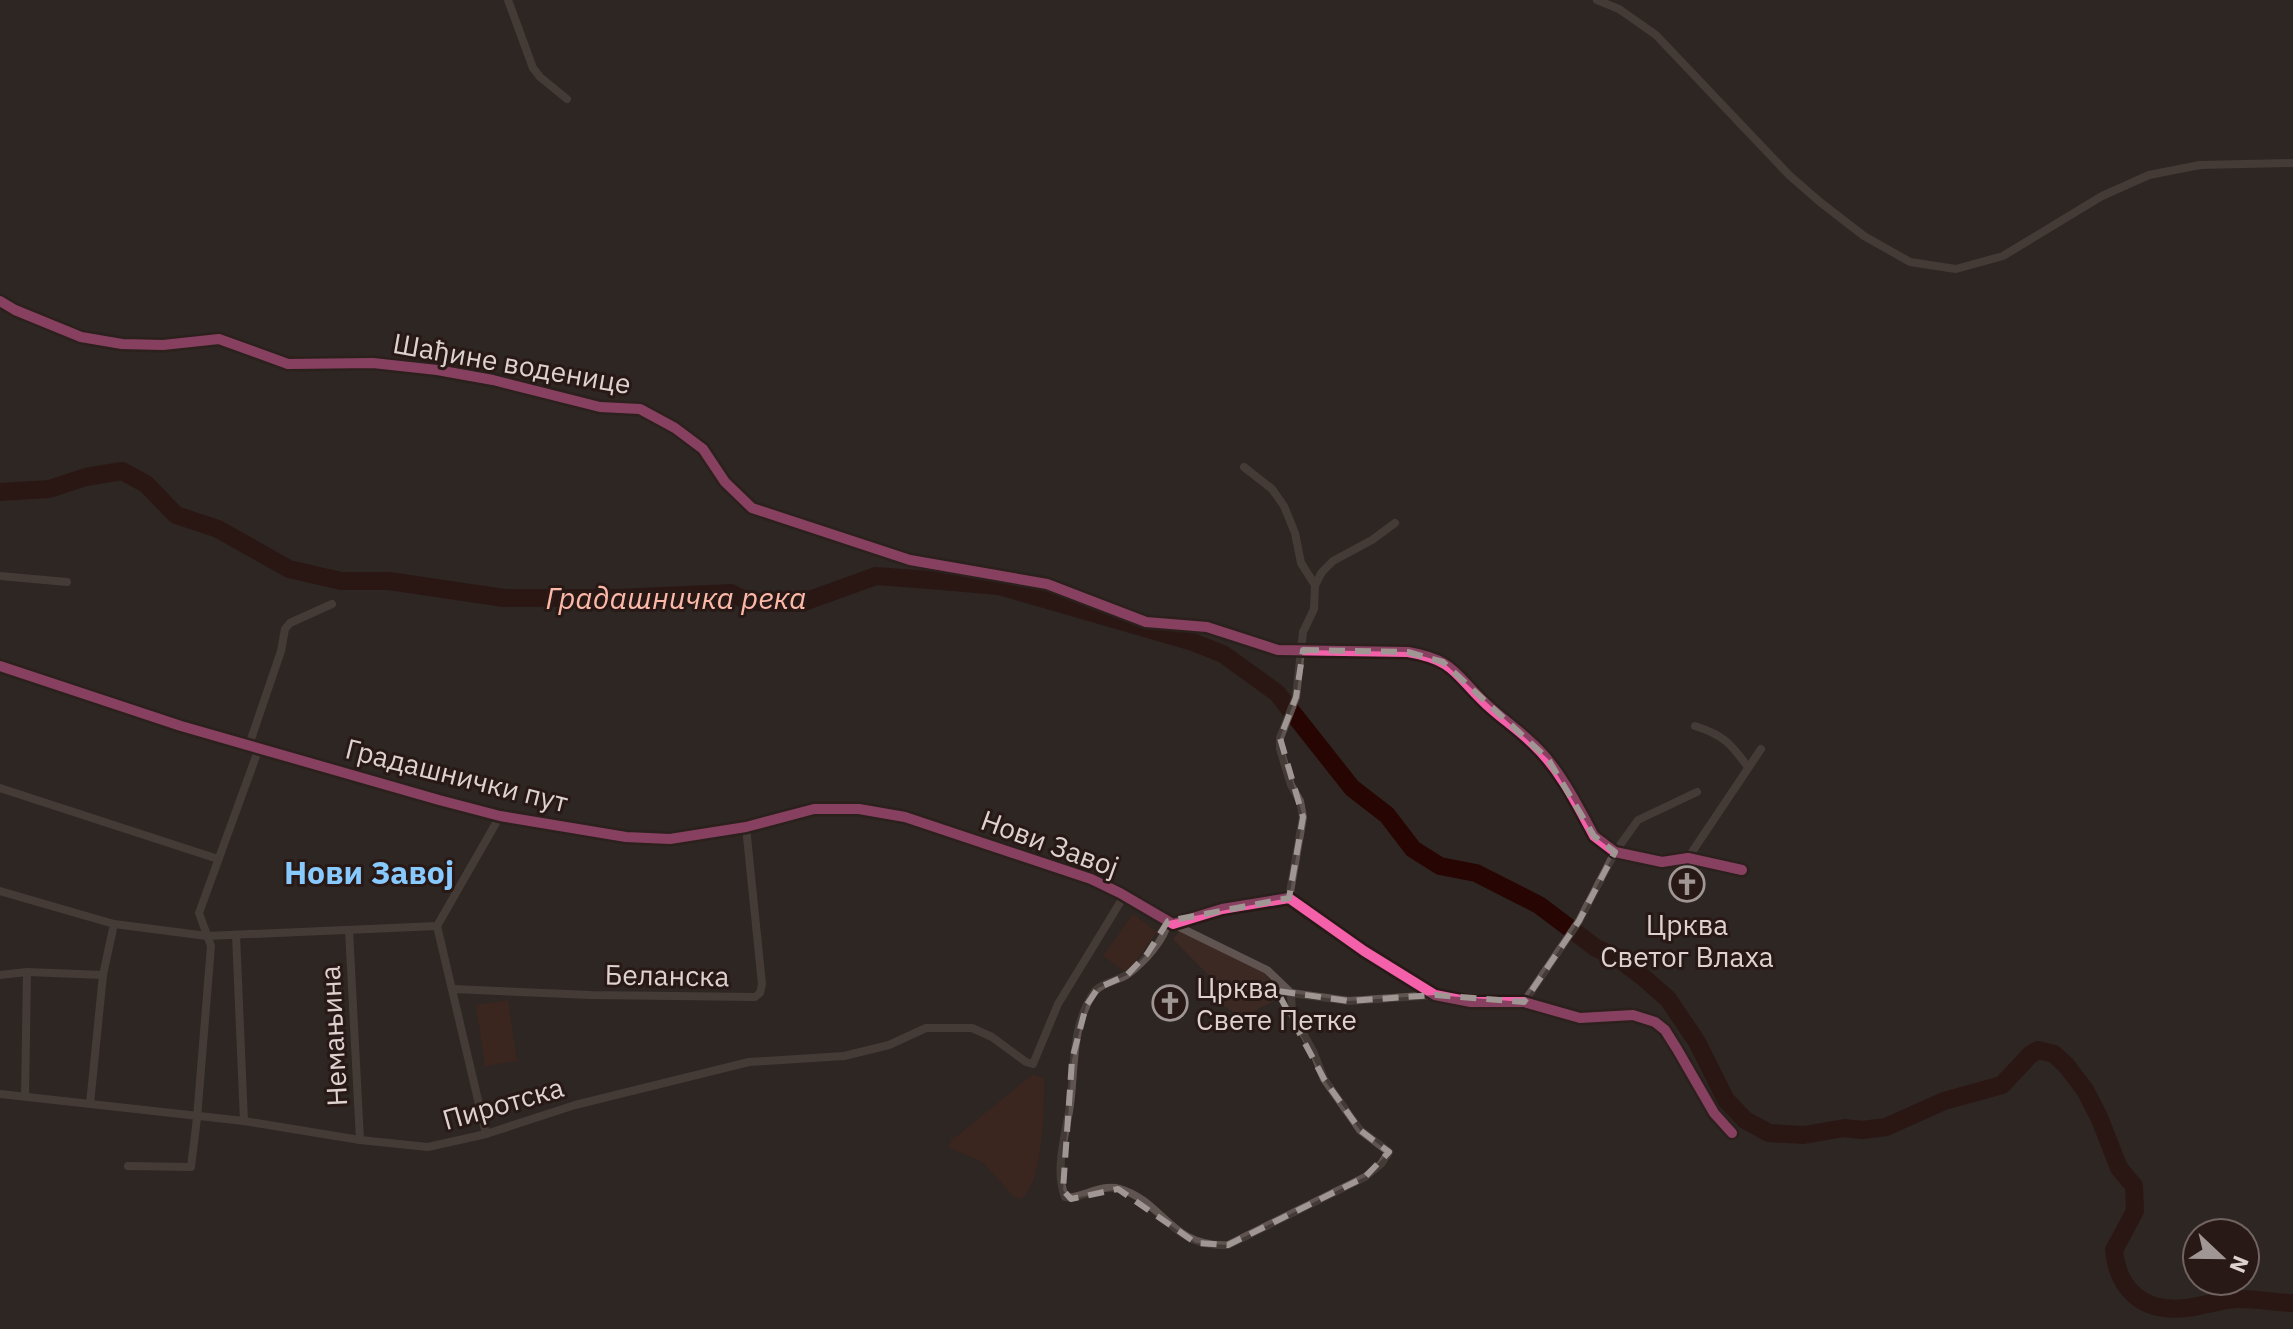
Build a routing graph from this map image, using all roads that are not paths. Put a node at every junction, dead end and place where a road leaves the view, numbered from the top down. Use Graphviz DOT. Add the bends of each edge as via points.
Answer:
graph roads {
  1 [pos="508,0"];
  2 [pos="1597,0"];
  3 [pos="567,99"];
  4 [pos="2293,163"];
  5 [pos="0,301"];
  6 [pos="1244,467"];
  7 [pos="1395,523"];
  8 [pos="0,576"];
  9 [pos="67,582"];
  10 [pos="1315,585"];
  11 [pos="332,604"];
  12 [pos="1303,650"];
  13 [pos="0,666"];
  14 [pos="1695,726"];
  15 [pos="254,747"];
  16 [pos="1761,749"];
  17 [pos="1748,767"];
  18 [pos="0,788"];
  19 [pos="1697,792"];
  20 [pos="500,816"];
  21 [pos="746,827"];
  22 [pos="958,834"];
  23 [pos="1615,852"];
  24 [pos="1688,858"];
  25 [pos="218,859"];
  26 [pos="1742,870"];
  27 [pos="0,891"];
  28 [pos="1124,896"];
  29 [pos="1289,898"];
  30 [pos="1170,922"];
  31 [pos="114,924"];
  32 [pos="437,926"];
  33 [pos="349,930"];
  34 [pos="236,935"];
  35 [pos="207,936"];
  36 [pos="27,972"];
  37 [pos="0,975"];
  38 [pos="103,975"];
  39 [pos="453,989"];
  40 [pos="1291,993"];
  41 [pos="1435,995"];
  42 [pos="1524,1002"];
  43 [pos="0,1094"];
  44 [pos="25,1096"];
  45 [pos="90,1104"];
  46 [pos="197,1118"];
  47 [pos="244,1121"];
  48 [pos="1732,1133"];
  49 [pos="486,1134"];
  50 [pos="360,1140"];
  51 [pos="128,1166"];
  1 -- 3 [label="street" via="533,68"];
  2 -- 4 [label="street" via="1656,35 1789,175 1864,236 1910,262 1956,269 2003,256 2102,196 2149,175 2200,165"];
  5 -- 12 [label="street, Шађине воденице" via="81,337 122,344 219,339 288,364 373,363 437,370 600,407 640,409 703,449 725,482 752,508 910,560 1047,584 1146,622 1207,627 1278,650"];
  6 -- 10 [label="street" via="1278,497 1292,524 1301,563"];
  7 -- 10 [label="street" via="1333,561"];
  8 -- 9 [label="street"];
  10 -- 12 [label="street"];
  11 -- 15 [label="street" via="285,629"];
  12 -- 23 [label="street, Шађине воденице" via="1408,652 1443,662 1548,759 1594,836"];
  12 -- 29 [label="street" via="1280,749 1303,817"];
  13 -- 15 [label="street, Градашнички пут"];
  14 -- 17 [label="street" via="1718,733"];
  15 -- 20 [label="street, Градашнички пут"];
  15 -- 25 [label="street"];
  16 -- 17 [label="street"];
  17 -- 24 [label="street"];
  18 -- 25 [label="street"];
  19 -- 23 [label="street" via="1638,820"];
  20 -- 21 [label="street, Градашнички пут" via="642,839"];
  20 -- 32 [label="street"];
  21 -- 22 [label="street, Градашнички пут" via="837,808 905,817"];
  21 -- 39 [label="street, Беланска" via="762,987 755,997"];
  22 -- 28 [label="street, Нови Завој" via="1091,879"];
  23 -- 24 [label="street" via="1662,862"];
  23 -- 42 [label="street" via="1579,921"];
  24 -- 26 [label="street"];
  25 -- 35 [label="street" via="199,913"];
  27 -- 31 [label="street"];
  28 -- 30 [label="street, Нови Завој"];
  28 -- 49 [label="street, Пиротска" via="1058,1004 1033,1064 972,1028 926,1028 889,1045 844,1056 749,1062 575,1105"];
  29 -- 30 [label="street"];
  29 -- 41 [label="street"];
  30 -- 40 [label="street, Нови Завој" via="1267,970"];
  30 -- 40 [label="street" via="1127,975 1098,988 1086,1006 1072,1060 1061,1155 1065,1197 1118,1189 1196,1243 1228,1245 1365,1177 1381,1164 1389,1152 1360,1130 1324,1079 1292,1014"];
  31 -- 35 [label="street"];
  31 -- 38 [label="street"];
  32 -- 33 [label="street"];
  32 -- 39 [label="street"];
  33 -- 34 [label="street"];
  33 -- 50 [label="street, Немањина"];
  34 -- 35 [label="street"];
  34 -- 47 [label="street"];
  35 -- 46 [label="street" via="211,946"];
  36 -- 37 [label="street"];
  36 -- 38 [label="street"];
  36 -- 44 [label="street"];
  38 -- 45 [label="street"];
  39 -- 49 [label="street"];
  40 -- 41 [label="street" via="1349,1001"];
  41 -- 42 [label="street" via="1471,1002"];
  42 -- 48 [label="street" via="1580,1018 1633,1015 1655,1022"];
  43 -- 44 [label="street, Пиротска"];
  44 -- 45 [label="street, Пиротска"];
  45 -- 46 [label="street, Пиротска"];
  46 -- 47 [label="street, Пиротска"];
  46 -- 51 [label="street" via="191,1167"];
  47 -- 50 [label="street, Пиротска"];
  49 -- 50 [label="street, Пиротска" via="428,1147"];
}
